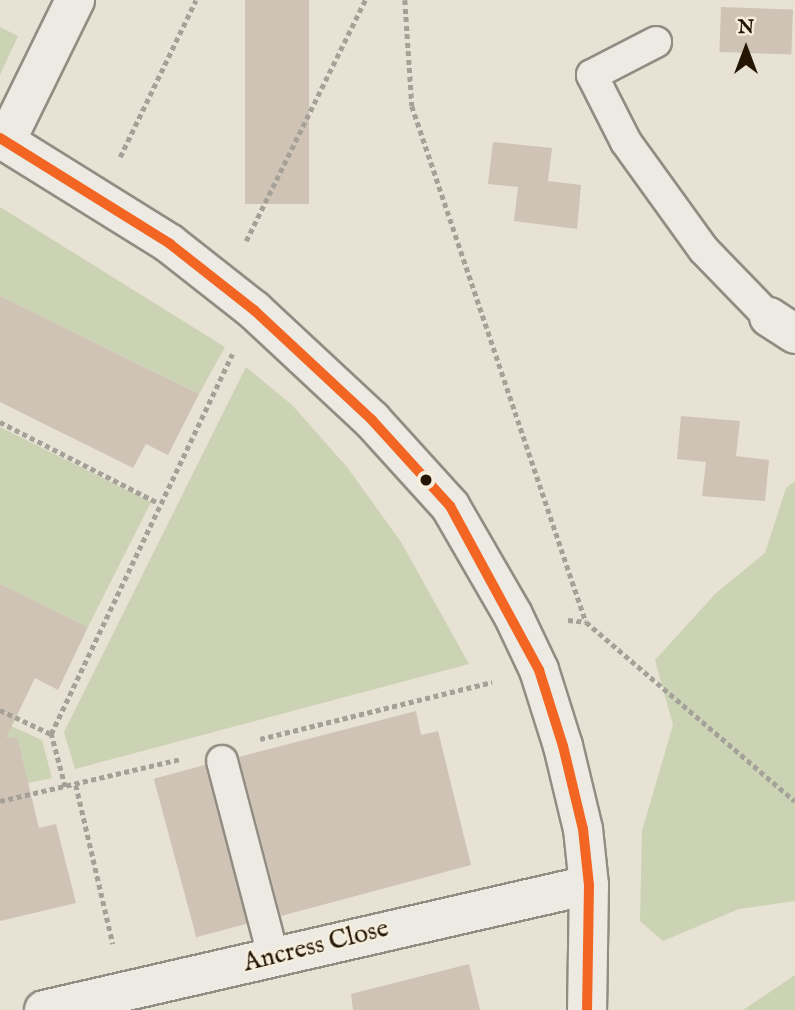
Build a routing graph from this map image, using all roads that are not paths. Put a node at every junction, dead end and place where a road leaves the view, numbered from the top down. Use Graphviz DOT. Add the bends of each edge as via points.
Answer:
graph roads {
  1 [pos="75,0"];
  2 [pos="656,42"];
  3 [pos="3,140"];
  4 [pos="782,325"];
  5 [pos="208,758"];
  6 [pos="589,885"];
  7 [pos="273,956"];
  8 [pos="44,1010"];
  9 [pos="587,1010"];
  1 -- 3 [label="street"];
  2 -- 4 [label="lane" via="592,75 626,142 704,250"];
  3 -- 6 [label="street" via="101,197 224,285 372,419 450,506 539,670 583,829"];
  5 -- 7 [label="lane"];
  6 -- 7 [label="street, Ancress Close"];
  6 -- 9 [label="street"];
  7 -- 8 [label="street, Ancress Close"];
}
